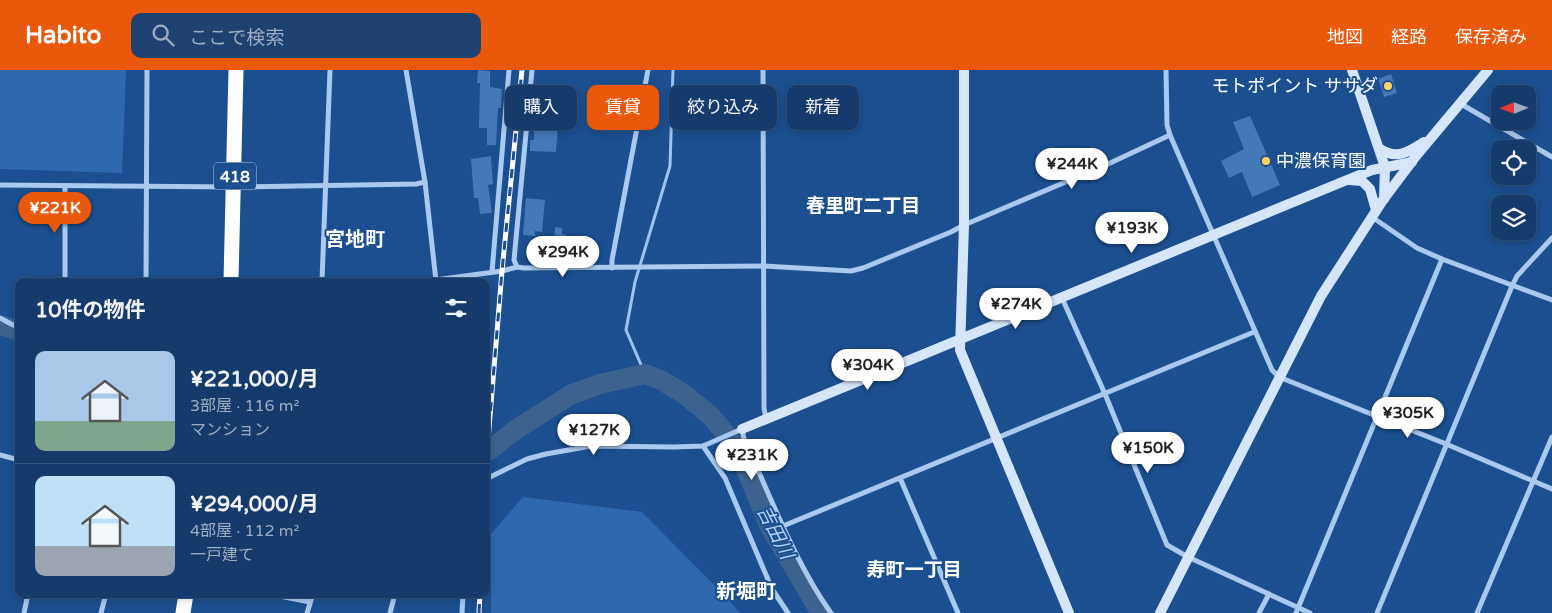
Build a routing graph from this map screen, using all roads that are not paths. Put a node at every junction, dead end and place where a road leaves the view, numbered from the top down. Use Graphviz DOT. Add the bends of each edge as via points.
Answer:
graph roads {
  1 [pos="147,70"];
  2 [pos="236,70"];
  3 [pos="330,70"];
  4 [pos="406,70"];
  5 [pos="509,70"];
  6 [pos="532,70"];
  7 [pos="648,70"];
  8 [pos="763,70"];
  9 [pos="964,70"];
  10 [pos="1166,70"];
  11 [pos="1352,70"];
  12 [pos="1488,70"];
  13 [pos="1460,103"];
  14 [pos="1170,135"];
  15 [pos="1433,136"];
  16 [pos="1380,148"];
  17 [pos="1552,157"];
  18 [pos="1412,162"];
  19 [pos="1385,167"];
  20 [pos="1372,170"];
  21 [pos="1347,180"];
  22 [pos="425,182"];
  23 [pos="0,186"];
  24 [pos="65,186"];
  25 [pos="146,186"];
  26 [pos="234,186"];
  27 [pos="326,186"];
  28 [pos="1383,200"];
  29 [pos="1374,213"];
  30 [pos="964,225"];
  31 [pos="1213,234"];
  32 [pos="1552,238"];
  33 [pos="1442,259"];
  34 [pos="764,266"];
  35 [pos="517,267"];
  36 [pos="612,268"];
  37 [pos="492,272"];
  38 [pos="65,278"];
  39 [pos="146,278"];
  40 [pos="232,278"];
  41 [pos="322,278"];
  42 [pos="435,278"];
  43 [pos="449,278"];
  44 [pos="1512,286"];
  45 [pos="1061,297"];
  46 [pos="1552,300"];
  47 [pos="0,318"];
  48 [pos="15,326"];
  49 [pos="1254,332"];
  50 [pos="961,339"];
  51 [pos="1279,377"];
  52 [pos="1104,394"];
  53 [pos="1377,416"];
  54 [pos="766,420"];
  55 [pos="737,431"];
  56 [pos="1552,437"];
  57 [pos="997,438"];
  58 [pos="1446,444"];
  59 [pos="703,446"];
  60 [pos="0,455"];
  61 [pos="15,459"];
  62 [pos="490,477"];
  63 [pos="900,478"];
  64 [pos="1534,481"];
  65 [pos="1552,489"];
  66 [pos="783,526"];
  67 [pos="1188,557"];
  68 [pos="1269,594"];
  69 [pos="27,598"];
  70 [pos="105,598"];
  71 [pos="185,598"];
  72 [pos="290,598"];
  73 [pos="311,598"];
  74 [pos="394,598"];
  75 [pos="463,598"];
  76 [pos="310,602"];
  77 [pos="1297,610"];
  78 [pos="24,613"];
  79 [pos="101,613"];
  80 [pos="182,613"];
  81 [pos="307,613"];
  82 [pos="390,613"];
  83 [pos="462,613"];
  84 [pos="788,613"];
  85 [pos="831,613"];
  86 [pos="958,613"];
  87 [pos="1070,613"];
  88 [pos="1160,613"];
  89 [pos="1259,613"];
  90 [pos="1310,613"];
  91 [pos="1377,613"];
  92 [pos="1477,613"];
  1 -- 25 [label="street"];
  2 -- 26 [label="highway, 418"];
  3 -- 27 [label="street"];
  4 -- 22 [label="street"];
  5 -- 37 [label="street"];
  6 -- 35 [label="street" via="514,260"];
  7 -- 36 [label="street"];
  8 -- 34 [label="street"];
  9 -- 30 [label="street"];
  10 -- 14 [label="street"];
  11 -- 16 [label="street"];
  12 -- 13 [label="street"];
  13 -- 15 [label="street"];
  13 -- 17 [label="street"];
  14 -- 30 [label="street"];
  14 -- 31 [label="street"];
  15 -- 16 [label="street" via="1401,154 1389,155"];
  15 -- 18 [label="street"];
  16 -- 19 [label="street"];
  16 -- 20 [label="street" via="1377,164"];
  18 -- 19 [label="street"];
  18 -- 28 [label="street"];
  19 -- 20 [label="street"];
  19 -- 28 [label="street"];
  20 -- 21 [label="street"];
  21 -- 29 [label="street" via="1362,180 1370,189"];
  21 -- 31 [label="street"];
  22 -- 27 [label="street"];
  22 -- 42 [label="street"];
  23 -- 24 [label="street"];
  24 -- 25 [label="street"];
  24 -- 38 [label="street"];
  25 -- 26 [label="street"];
  25 -- 39 [label="street"];
  26 -- 27 [label="street"];
  26 -- 40 [label="highway, 418"];
  27 -- 41 [label="street"];
  28 -- 29 [label="street"];
  29 -- 33 [label="street" via="1417,248"];
  29 -- 51 [label="street" via="1321,296"];
  30 -- 34 [label="street" via="851,271"];
  30 -- 50 [label="street"];
  31 -- 45 [label="street"];
  31 -- 49 [label="street"];
  32 -- 44 [label="street" via="1517,276"];
  33 -- 44 [label="street"];
  33 -- 53 [label="street"];
  34 -- 36 [label="street"];
  34 -- 54 [label="street"];
  35 -- 36 [label="street"];
  35 -- 37 [label="street"];
  37 -- 43 [label="street"];
  44 -- 46 [label="street"];
  44 -- 58 [label="street"];
  45 -- 50 [label="street"];
  45 -- 52 [label="street"];
  47 -- 48 [label="street"];
  49 -- 51 [label="street" via="1272,370"];
  49 -- 52 [label="street"];
  50 -- 54 [label="street"];
  50 -- 57 [label="street" via="960,350"];
  51 -- 53 [label="street"];
  51 -- 67 [label="street"];
  52 -- 57 [label="street"];
  52 -- 67 [label="street" via="1167,546"];
  53 -- 58 [label="street"];
  53 -- 77 [label="street"];
  54 -- 55 [label="street"];
  55 -- 59 [label="street"];
  55 -- 66 [label="street" via="744,439"];
  56 -- 64 [label="street"];
  57 -- 63 [label="street"];
  57 -- 87 [label="street"];
  58 -- 64 [label="street"];
  58 -- 91 [label="street"];
  59 -- 62 [label="street" via="591,446 527,459"];
  59 -- 84 [label="street" via="725,478 772,589"];
  60 -- 61 [label="street"];
  63 -- 66 [label="street"];
  63 -- 86 [label="street"];
  64 -- 65 [label="street"];
  64 -- 92 [label="street"];
  66 -- 85 [label="street"];
  67 -- 68 [label="street"];
  67 -- 88 [label="street"];
  68 -- 77 [label="street"];
  68 -- 89 [label="street"];
  69 -- 78 [label="street"];
  70 -- 79 [label="street"];
  71 -- 80 [label="highway"];
  72 -- 76 [label="street"];
  73 -- 76 [label="street"];
  74 -- 82 [label="street"];
  75 -- 83 [label="street"];
  76 -- 81 [label="street"];
  77 -- 90 [label="street"];
}
